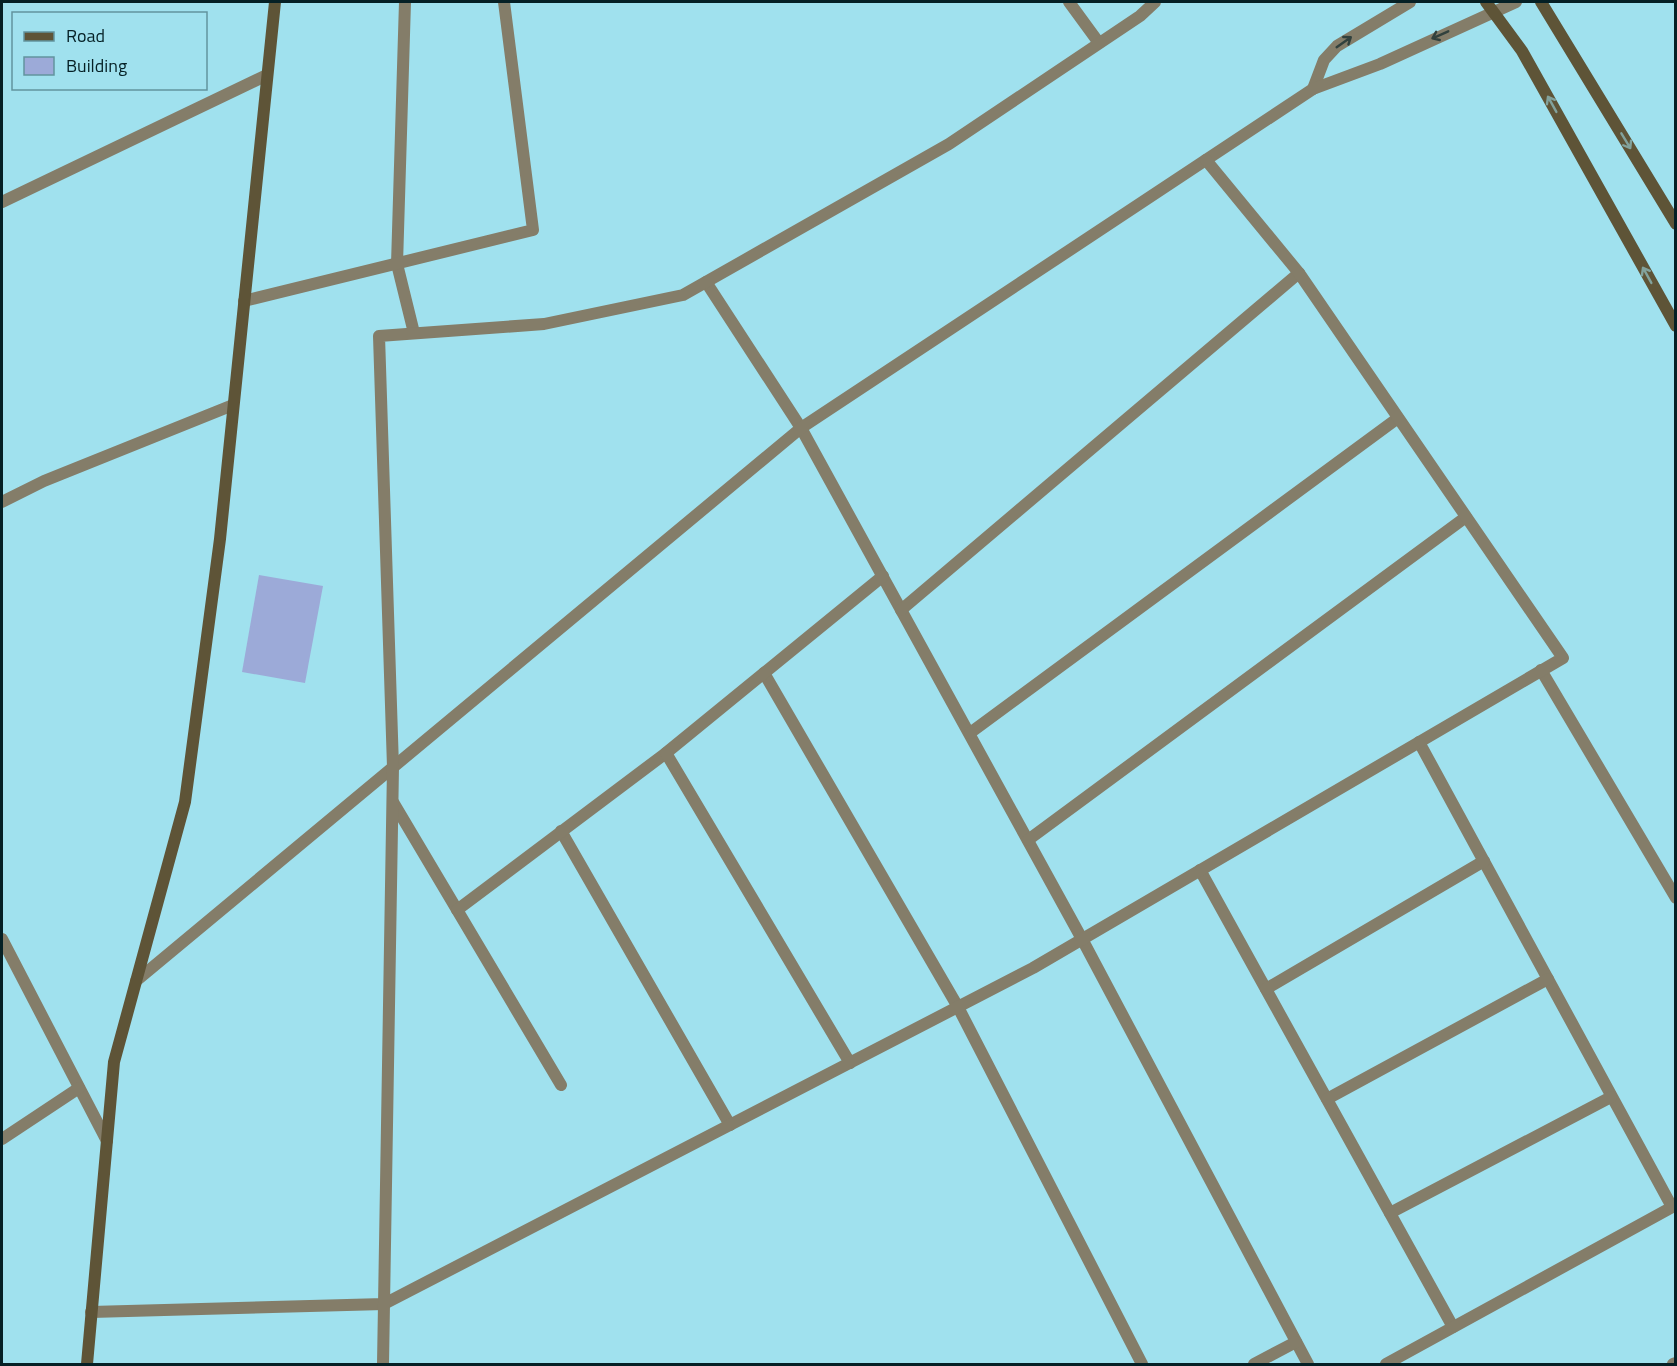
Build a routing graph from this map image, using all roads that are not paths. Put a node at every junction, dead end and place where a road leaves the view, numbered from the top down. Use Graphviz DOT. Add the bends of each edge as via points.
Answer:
graph roads {
  1 [pos="275,2"];
  2 [pos="405,2"];
  3 [pos="504,2"];
  4 [pos="1069,2"];
  5 [pos="1155,2"];
  6 [pos="1410,2"];
  7 [pos="1516,2"];
  8 [pos="1541,2"];
  9 [pos="1490,7"];
  10 [pos="1099,43"];
  11 [pos="267,75"];
  12 [pos="1313,89"];
  13 [pos="1206,160"];
  14 [pos="2,202"];
  15 [pos="1676,224"];
  16 [pos="396,264"];
  17 [pos="1299,273"];
  18 [pos="705,282"];
  19 [pos="244,301"];
  20 [pos="1676,326"];
  21 [pos="414,333"];
  22 [pos="233,405"];
  23 [pos="1398,418"];
  24 [pos="801,428"];
  25 [pos="2,502"];
  26 [pos="1466,517"];
  27 [pos="883,576"];
  28 [pos="902,610"];
  29 [pos="1541,670"];
  30 [pos="764,673"];
  31 [pos="970,734"];
  32 [pos="1419,742"];
  33 [pos="666,753"];
  34 [pos="393,767"];
  35 [pos="393,801"];
  36 [pos="561,831"];
  37 [pos="1028,840"];
  38 [pos="1484,861"];
  39 [pos="1200,870"];
  40 [pos="1676,898"];
  41 [pos="457,910"];
  42 [pos="2,939"];
  43 [pos="1082,939"];
  44 [pos="1548,979"];
  45 [pos="136,981"];
  46 [pos="1266,988"];
  47 [pos="958,1007"];
  48 [pos="850,1063"];
  49 [pos="561,1084"];
  50 [pos="79,1088"];
  51 [pos="1611,1096"];
  52 [pos="1327,1099"];
  53 [pos="730,1125"];
  54 [pos="2,1139"];
  55 [pos="107,1141"];
  56 [pos="1674,1206"];
  57 [pos="1390,1213"];
  58 [pos="384,1304"];
  59 [pos="91,1312"];
  60 [pos="1453,1327"];
  61 [pos="1296,1342"];
  62 [pos="87,1365"];
  63 [pos="383,1365"];
  64 [pos="1142,1365"];
  65 [pos="1254,1365"];
  66 [pos="1308,1365"];
  67 [pos="1386,1365"];
  1 -- 11 [label="street"];
  2 -- 16 [label="street"];
  3 -- 16 [label="street" via="533,230"];
  4 -- 10 [label="street"];
  5 -- 10 [label="street"];
  12 -- 6 [label="street, one-way" via="1324,60 1337,46"];
  7 -- 9 [label="street"];
  8 -- 15 [label="street, one-way"];
  9 -- 12 [label="street, one-way" via="1372,67"];
  20 -- 9 [label="street, one-way" via="1522,51"];
  10 -- 18 [label="street" via="949,144"];
  11 -- 14 [label="street"];
  11 -- 19 [label="street"];
  12 -- 13 [label="street"];
  13 -- 17 [label="street"];
  13 -- 24 [label="street"];
  16 -- 19 [label="street"];
  16 -- 21 [label="street"];
  17 -- 23 [label="street"];
  17 -- 28 [label="street"];
  18 -- 21 [label="street" via="683,295 544,324"];
  18 -- 24 [label="street"];
  19 -- 22 [label="street"];
  21 -- 34 [label="street" via="379,336"];
  22 -- 25 [label="street" via="44,481"];
  22 -- 45 [label="street" via="220,539 185,802"];
  23 -- 26 [label="street"];
  23 -- 31 [label="street"];
  24 -- 27 [label="street"];
  24 -- 34 [label="street"];
  26 -- 29 [label="street" via="1563,658"];
  26 -- 37 [label="street"];
  27 -- 28 [label="street"];
  27 -- 30 [label="street"];
  28 -- 31 [label="street"];
  29 -- 32 [label="street"];
  29 -- 40 [label="street"];
  30 -- 33 [label="street"];
  30 -- 47 [label="street"];
  31 -- 37 [label="street"];
  32 -- 38 [label="street"];
  32 -- 39 [label="street"];
  33 -- 36 [label="street"];
  33 -- 48 [label="street"];
  34 -- 35 [label="street"];
  34 -- 45 [label="street"];
  35 -- 41 [label="street"];
  35 -- 58 [label="street"];
  36 -- 41 [label="street"];
  36 -- 53 [label="street"];
  37 -- 43 [label="street"];
  38 -- 44 [label="street"];
  38 -- 46 [label="street"];
  39 -- 43 [label="street"];
  39 -- 46 [label="street"];
  41 -- 49 [label="street"];
  42 -- 50 [label="street"];
  43 -- 47 [label="street"];
  43 -- 61 [label="street"];
  44 -- 51 [label="street"];
  44 -- 52 [label="street"];
  45 -- 55 [label="street" via="114,1062"];
  46 -- 52 [label="street"];
  47 -- 48 [label="street"];
  47 -- 64 [label="street"];
  48 -- 53 [label="street"];
  50 -- 54 [label="street"];
  50 -- 55 [label="street"];
  51 -- 56 [label="street"];
  51 -- 57 [label="street"];
  52 -- 57 [label="street"];
  53 -- 58 [label="street"];
  55 -- 59 [label="street"];
  56 -- 60 [label="street"];
  57 -- 60 [label="street"];
  58 -- 59 [label="street"];
  58 -- 63 [label="street"];
  59 -- 62 [label="street"];
  60 -- 67 [label="street"];
  61 -- 65 [label="street"];
  61 -- 66 [label="street"];
}
